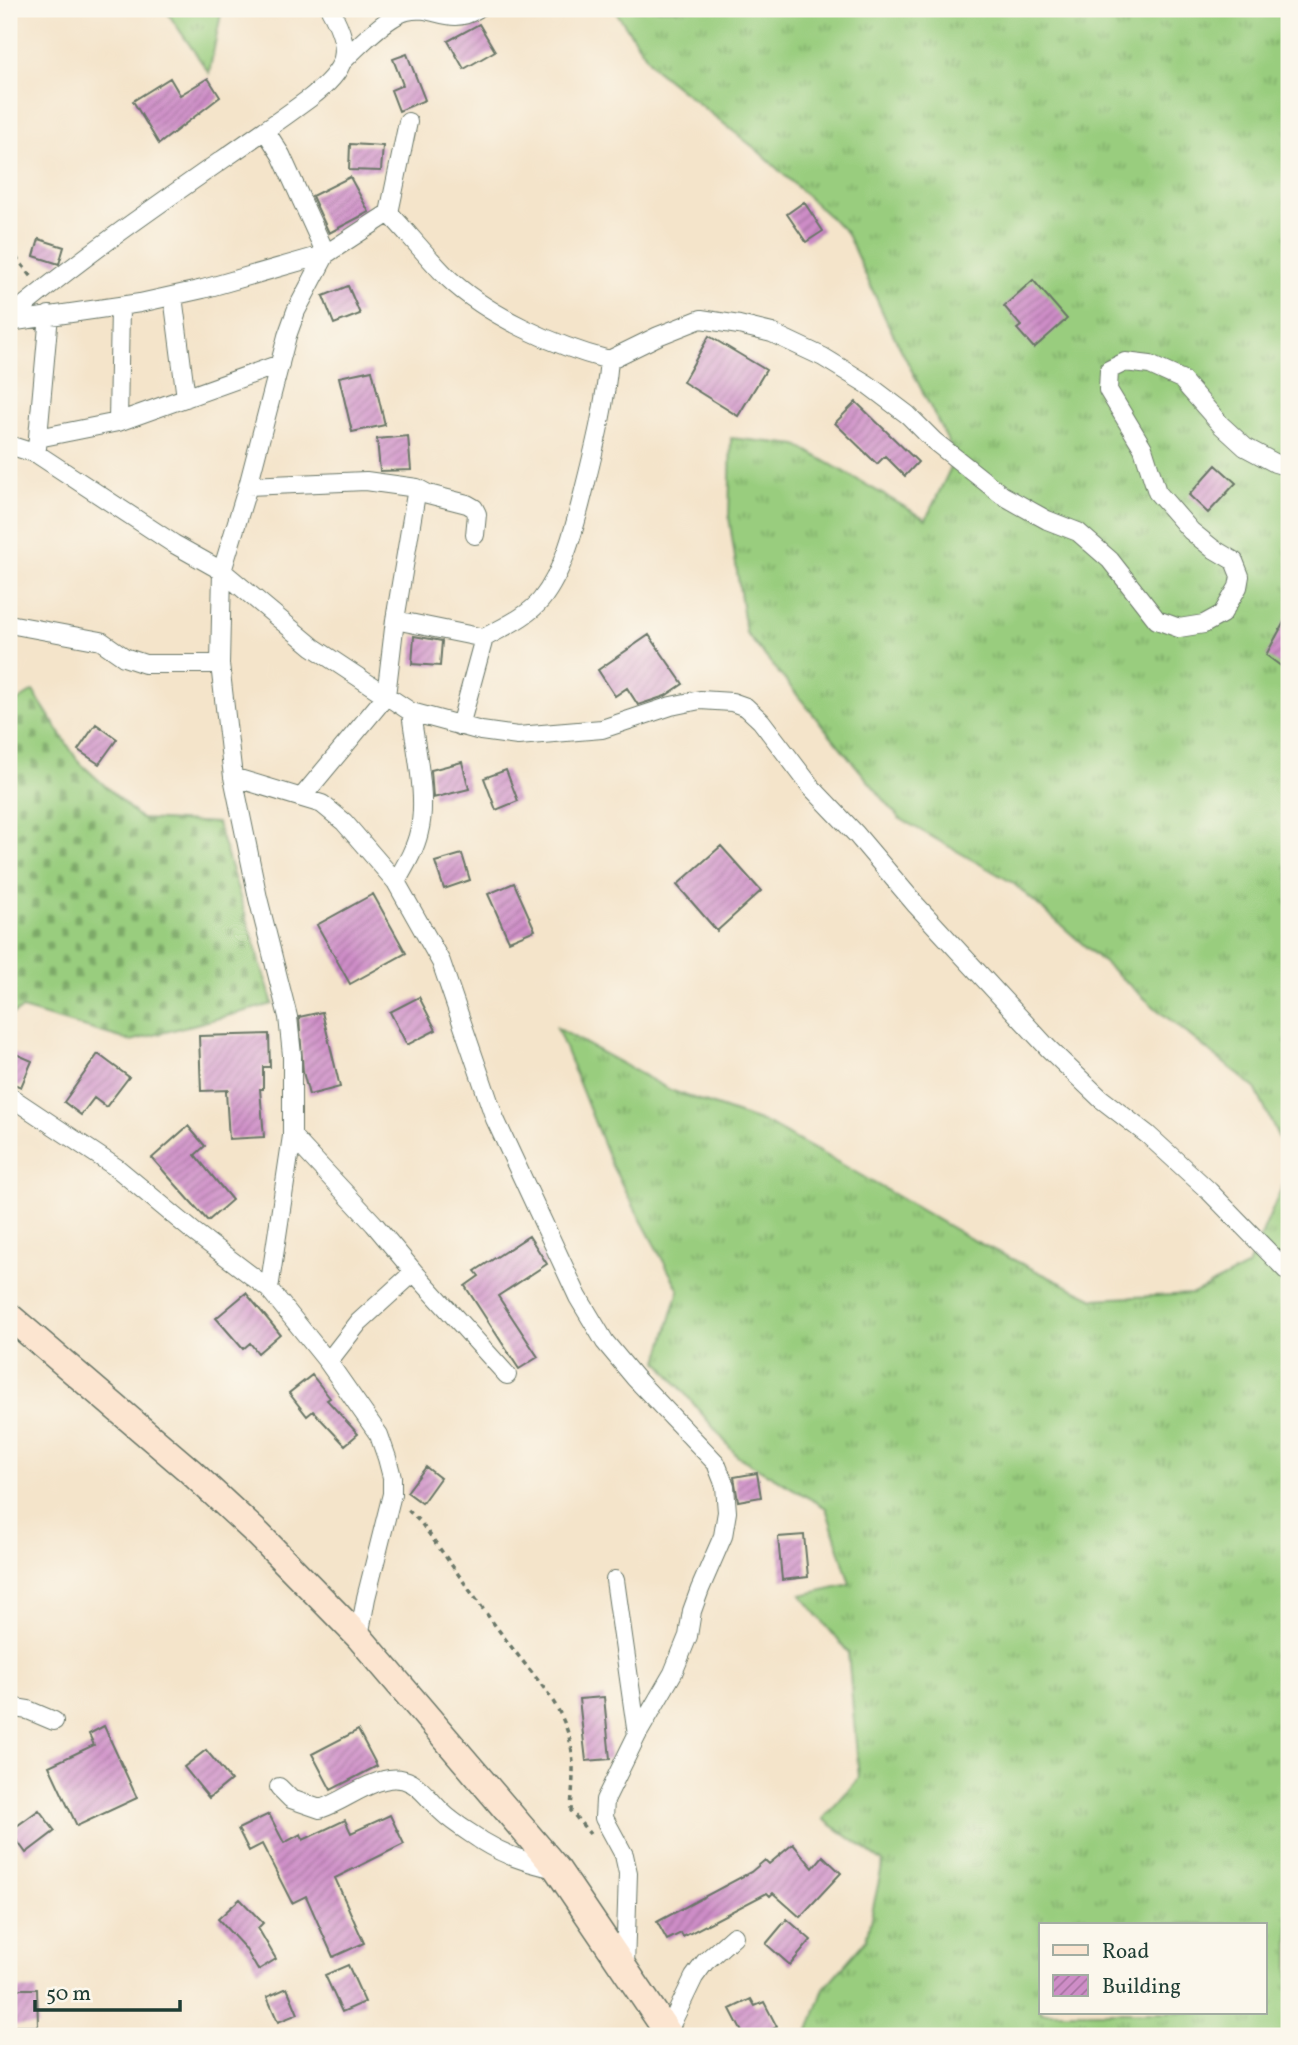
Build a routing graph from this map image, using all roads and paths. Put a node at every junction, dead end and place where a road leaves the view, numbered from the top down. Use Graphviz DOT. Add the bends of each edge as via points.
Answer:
graph roads {
  1 [pos="330,9"];
  2 [pos="477,9"];
  3 [pos="342,62"];
  4 [pos="408,122"];
  5 [pos="265,131"];
  6 [pos="389,213"];
  7 [pos="9,249"];
  8 [pos="326,254"];
  9 [pos="43,289"];
  10 [pos="173,296"];
  11 [pos="120,307"];
  12 [pos="49,316"];
  13 [pos="9,320"];
  14 [pos="610,360"];
  15 [pos="280,364"];
  16 [pos="187,398"];
  17 [pos="118,422"];
  18 [pos="9,445"];
  19 [pos="37,446"];
  20 [pos="1289,467"];
  21 [pos="248,486"];
  22 [pos="418,488"];
  23 [pos="475,535"];
  24 [pos="222,571"];
  25 [pos="395,620"];
  26 [pos="9,624"];
  27 [pos="484,638"];
  28 [pos="220,664"];
  29 [pos="386,696"];
  30 [pos="411,712"];
  31 [pos="460,726"];
  32 [pos="233,777"];
  33 [pos="302,797"];
  34 [pos="396,882"];
  35 [pos="9,1096"];
  36 [pos="292,1136"];
  37 [pos="414,1272"];
  38 [pos="1289,1273"];
  39 [pos="269,1289"];
  40 [pos="9,1316"];
  41 [pos="327,1362"];
  42 [pos="507,1375"];
  43 [pos="392,1494"];
  44 [pos="615,1580"];
  45 [pos="359,1637"];
  46 [pos="9,1707"];
  47 [pos="54,1721"];
  48 [pos="637,1735"];
  49 [pos="279,1787"];
  50 [pos="596,1841"];
  51 [pos="557,1869"];
  52 [pos="734,1936"];
  53 [pos="625,1967"];
  54 [pos="669,2034"];
  1 -- 3 [label="street" via="342,34"];
  2 -- 3 [label="street" via="461,17 407,11 369,36"];
  3 -- 5 [label="street" via="327,84"];
  4 -- 6 [label="street"];
  5 -- 8 [label="street" via="281,155"];
  5 -- 9 [label="street"];
  6 -- 8 [label="street"];
  6 -- 14 [label="street" via="449,279 483,303 574,351"];
  7 -- 9 [label="path"];
  8 -- 10 [label="street"];
  8 -- 15 [label="street" via="296,311"];
  9 -- 13 [label="street"];
  10 -- 11 [label="street"];
  10 -- 16 [label="street"];
  11 -- 12 [label="street"];
  11 -- 17 [label="street"];
  12 -- 13 [label="street"];
  12 -- 19 [label="street"];
  14 -- 20 [label="street" via="701,319 772,333 867,384 1002,495 1078,532 1110,560 1157,620 1179,628 1203,624 1222,614 1240,576 1234,561 1191,531 1157,492 1143,447 1108,390 1110,370 1125,362 1150,365 1181,379 1245,447"];
  14 -- 27 [label="street" via="605,404 575,528 553,581 526,613"];
  15 -- 16 [label="street"];
  15 -- 21 [label="street"];
  16 -- 17 [label="street"];
  17 -- 19 [label="street"];
  18 -- 19 [label="street"];
  19 -- 24 [label="street" via="174,544"];
  21 -- 22 [label="street" via="366,481"];
  21 -- 24 [label="street"];
  22 -- 23 [label="street" via="474,508"];
  22 -- 25 [label="street"];
  24 -- 28 [label="street"];
  24 -- 29 [label="street" via="313,647"];
  25 -- 27 [label="street"];
  25 -- 29 [label="street"];
  26 -- 28 [label="street" via="101,641 124,657 145,664"];
  27 -- 31 [label="street"];
  28 -- 32 [label="street"];
  29 -- 30 [label="street"];
  29 -- 33 [label="street"];
  30 -- 31 [label="street"];
  30 -- 34 [label="street" via="422,812 413,852"];
  31 -- 38 [label="street" via="518,736 544,735 602,729 700,700 746,707 812,788 1048,1048 1209,1191"];
  32 -- 33 [label="street"];
  32 -- 36 [label="street" via="288,1017"];
  33 -- 34 [label="street" via="322,804 344,822"];
  34 -- 48 [label="street" via="440,961 495,1119 578,1297 605,1342 716,1463 725,1486 723,1536 692,1611 688,1636 673,1674"];
  35 -- 39 [label="street" via="117,1168"];
  36 -- 37 [label="street"];
  36 -- 39 [label="street"];
  37 -- 41 [label="street" via="359,1322"];
  37 -- 42 [label="street"];
  39 -- 41 [label="street"];
  40 -- 45 [label="street" via="190,1471"];
  41 -- 43 [label="street" via="379,1435 392,1477"];
  43 -- 45 [label="street"];
  43 -- 50 [label="path" via="421,1522 510,1646 544,1685 571,1745 571,1811"];
  44 -- 48 [label="street"];
  45 -- 51 [label="street"];
  46 -- 47 [label="street"];
  48 -- 53 [label="street" via="603,1810 628,1873"];
  49 -- 51 [label="street" via="291,1799 320,1809 384,1780 406,1781 424,1790 443,1813 481,1840 520,1860"];
  51 -- 53 [label="street"];
  52 -- 54 [label="street" via="694,1977"];
  53 -- 54 [label="street"];
}
